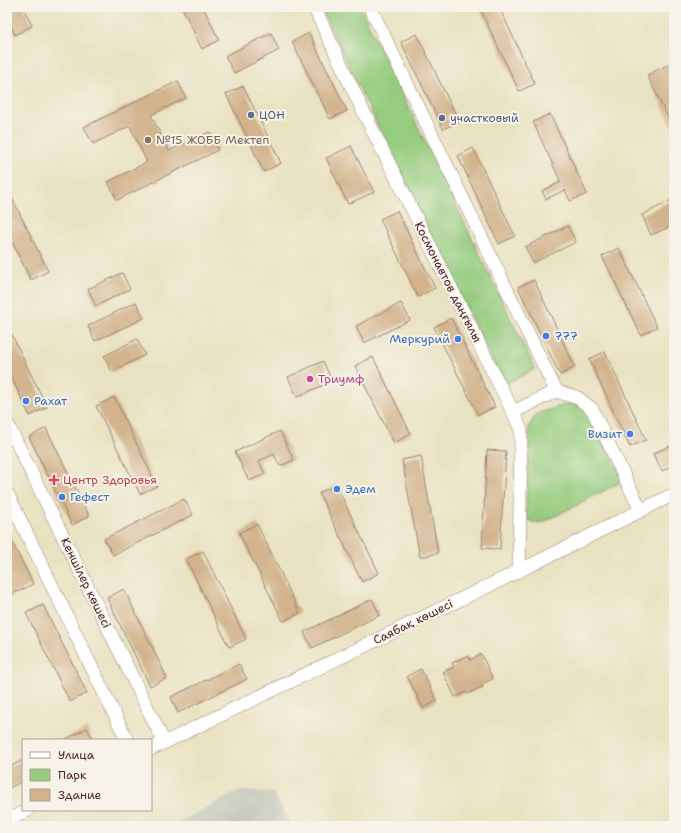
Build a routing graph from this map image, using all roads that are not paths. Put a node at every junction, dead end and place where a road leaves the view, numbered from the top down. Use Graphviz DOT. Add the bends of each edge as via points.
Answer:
graph roads {
  1 [pos="314,7"];
  2 [pos="370,7"];
  3 [pos="556,391"];
  4 [pos="513,412"];
  5 [pos="7,423"];
  6 [pos="7,493"];
  7 [pos="674,494"];
  8 [pos="641,511"];
  9 [pos="519,571"];
  10 [pos="127,739"];
  11 [pos="164,742"];
  12 [pos="152,748"];
  13 [pos="26,811"];
  14 [pos="7,821"];
  1 -- 4 [label="street, Космонавтов даңғылы"];
  2 -- 3 [label="street"];
  3 -- 4 [label="street"];
  3 -- 8 [label="street" via="578,398 592,409"];
  4 -- 9 [label="street, Космонавтов даңғылы" via="522,430"];
  5 -- 11 [label="street, Кеншілер көшесі"];
  6 -- 10 [label="street"];
  7 -- 8 [label="street, Саябақ көшесі"];
  8 -- 9 [label="street, Саябақ көшесі"];
  9 -- 11 [label="street, Саябақ көшесі"];
  11 -- 12 [label="street, Саябақ көшесі"];
  13 -- 14 [label="street"];
}
